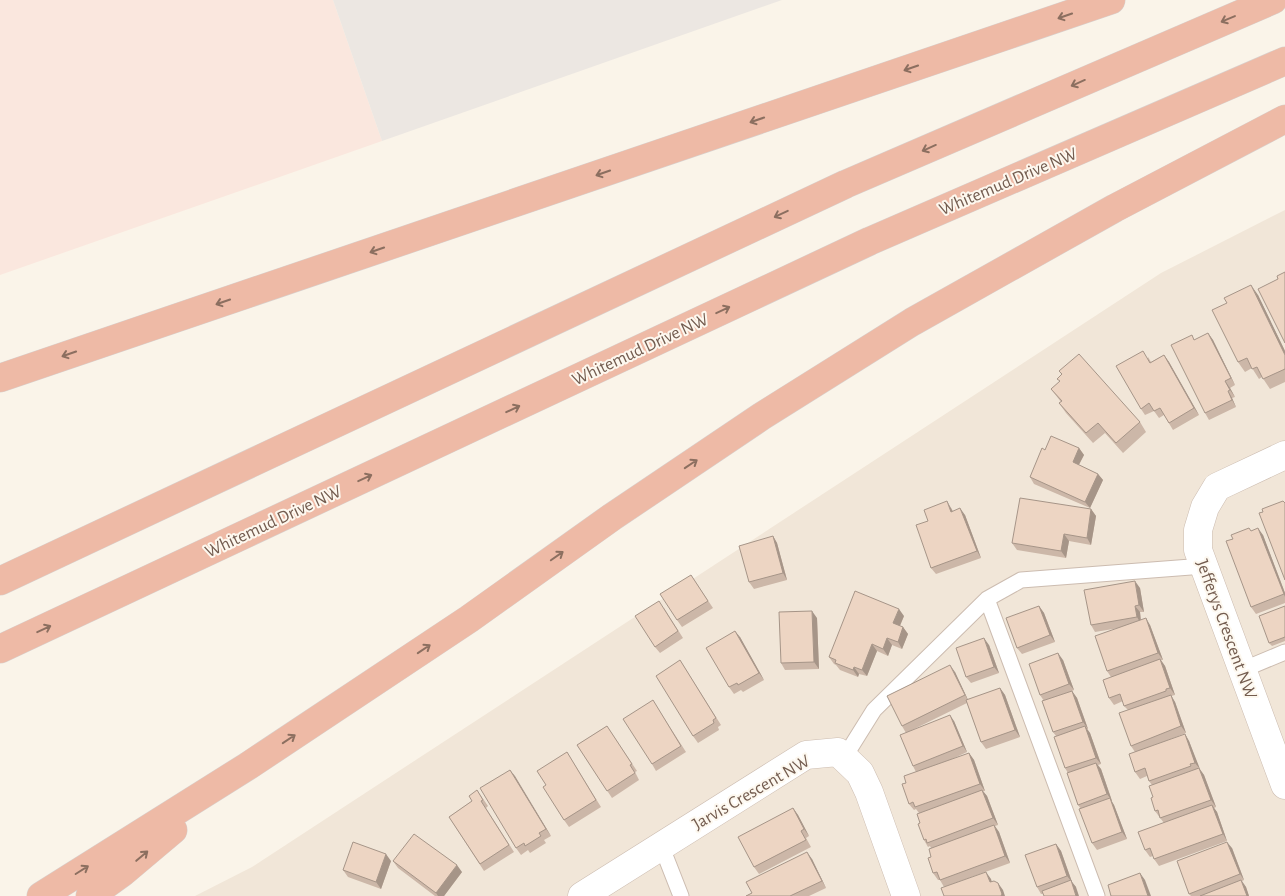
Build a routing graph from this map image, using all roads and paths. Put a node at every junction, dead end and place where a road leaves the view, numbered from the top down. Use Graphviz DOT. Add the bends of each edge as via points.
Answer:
graph roads {
  1 [pos="1111,0"];
  2 [pos="1273,0"];
  3 [pos="1285,61"];
  4 [pos="1285,119"];
  5 [pos="0,378"];
  6 [pos="1285,455"];
  7 [pos="1204,566"];
  8 [pos="0,581"];
  9 [pos="987,599"];
  10 [pos="0,650"];
  11 [pos="1285,652"];
  12 [pos="1242,670"];
  13 [pos="844,758"];
  14 [pos="248,766"];
  15 [pos="1285,785"];
  16 [pos="661,845"];
  17 [pos="41,896"];
  18 [pos="90,896"];
  19 [pos="582,896"];
  20 [pos="681,896"];
  21 [pos="906,896"];
  22 [pos="1097,896"];
  1 -- 5 [label="highway, one-way"];
  2 -- 8 [label="highway, one-way" via="846,184"];
  10 -- 3 [label="highway, Whitemud Drive NW, one-way" via="870,241"];
  14 -- 4 [label="highway, one-way" via="762,416 912,322 1115,208"];
  6 -- 7 [label="street, Jefferys Crescent NW" via="1217,487 1205,507 1198,530 1198,550"];
  7 -- 9 [label="lane" via="1021,580"];
  7 -- 12 [label="street, Jefferys Crescent NW"];
  9 -- 13 [label="lane" via="874,710"];
  9 -- 22 [label="lane"];
  11 -- 12 [label="lane"];
  12 -- 15 [label="street, Jefferys Crescent NW"];
  13 -- 16 [label="street, Jarvis Crescent NW" via="838,752 806,756"];
  13 -- 21 [label="street" via="860,773 869,792"];
  17 -- 14 [label="highway, one-way"];
  18 -- 14 [label="highway, one-way" via="122,873"];
  16 -- 19 [label="street, Jarvis Crescent NW"];
  16 -- 20 [label="lane"];
}
